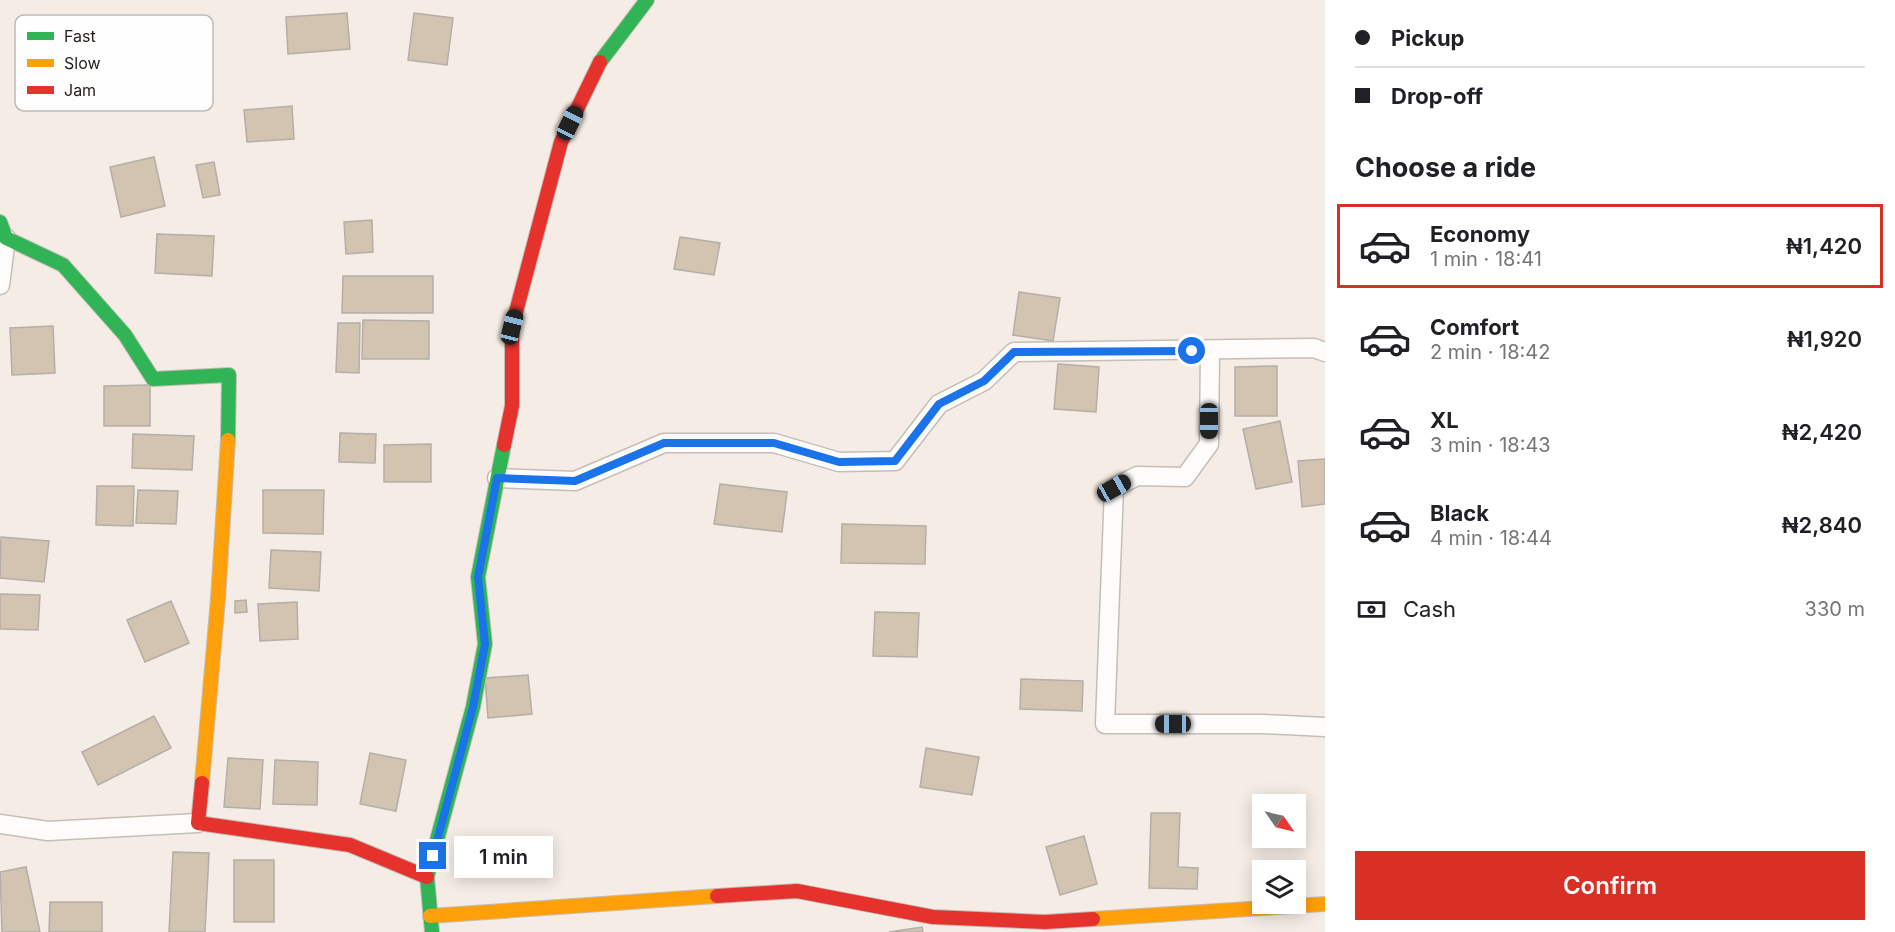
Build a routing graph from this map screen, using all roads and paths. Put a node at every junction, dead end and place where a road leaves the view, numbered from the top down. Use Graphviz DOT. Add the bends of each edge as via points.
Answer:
graph roads {
  1 [pos="647,0"];
  2 [pos="3,230"];
  3 [pos="0,285"];
  4 [pos="1210,351"];
  5 [pos="1325,352"];
  6 [pos="497,478"];
  7 [pos="1325,727"];
  8 [pos="198,823"];
  9 [pos="0,824"];
  10 [pos="427,877"];
  11 [pos="1325,904"];
  12 [pos="430,916"];
  13 [pos="432,932"];
  1 -- 6 [label="street" via="597,66 561,142 512,327 512,406"];
  2 -- 3 [label="street"];
  2 -- 8 [label="street" via="63,265 125,335 153,379 229,375 229,451"];
  4 -- 5 [label="street" via="1314,348"];
  4 -- 6 [label="street" via="1014,352 984,381 939,404 895,461 839,462 774,443 664,443 575,481"];
  4 -- 7 [label="street" via="1209,444 1185,477 1137,476 1114,488 1105,724"];
  6 -- 10 [label="street" via="478,577 485,644 473,707"];
  8 -- 9 [label="street" via="48,831"];
  8 -- 10 [label="street" via="350,845"];
  10 -- 12 [label="street"];
  11 -- 12 [label="street" via="1046,922 933,917 797,891"];
  12 -- 13 [label="street"];
}
